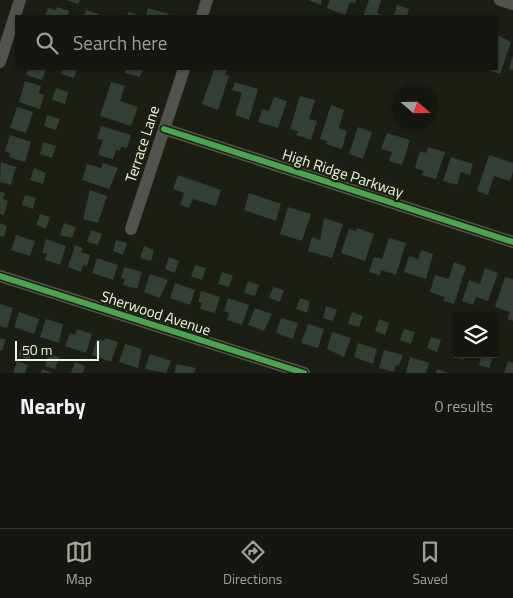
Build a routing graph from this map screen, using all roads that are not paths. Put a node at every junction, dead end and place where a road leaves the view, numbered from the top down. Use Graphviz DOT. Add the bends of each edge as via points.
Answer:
graph roads {
  1 [pos="20,0"];
  2 [pos="207,0"];
  3 [pos="500,0"];
  4 [pos="513,4"];
  5 [pos="15,15"];
  6 [pos="202,15"];
  7 [pos="15,16"];
  8 [pos="0,62"];
  9 [pos="184,70"];
  10 [pos="164,129"];
  11 [pos="131,229"];
  12 [pos="513,242"];
  13 [pos="0,276"];
  14 [pos="304,373"];
  1 -- 5 [label="street"];
  2 -- 6 [label="street"];
  3 -- 4 [label="street"];
  7 -- 8 [label="street"];
  9 -- 10 [label="street, Terrace Lane"];
  10 -- 11 [label="street, Terrace Lane"];
  10 -- 12 [label="street, High Ridge Parkway"];
  13 -- 14 [label="street, Sherwood Avenue"];
}
